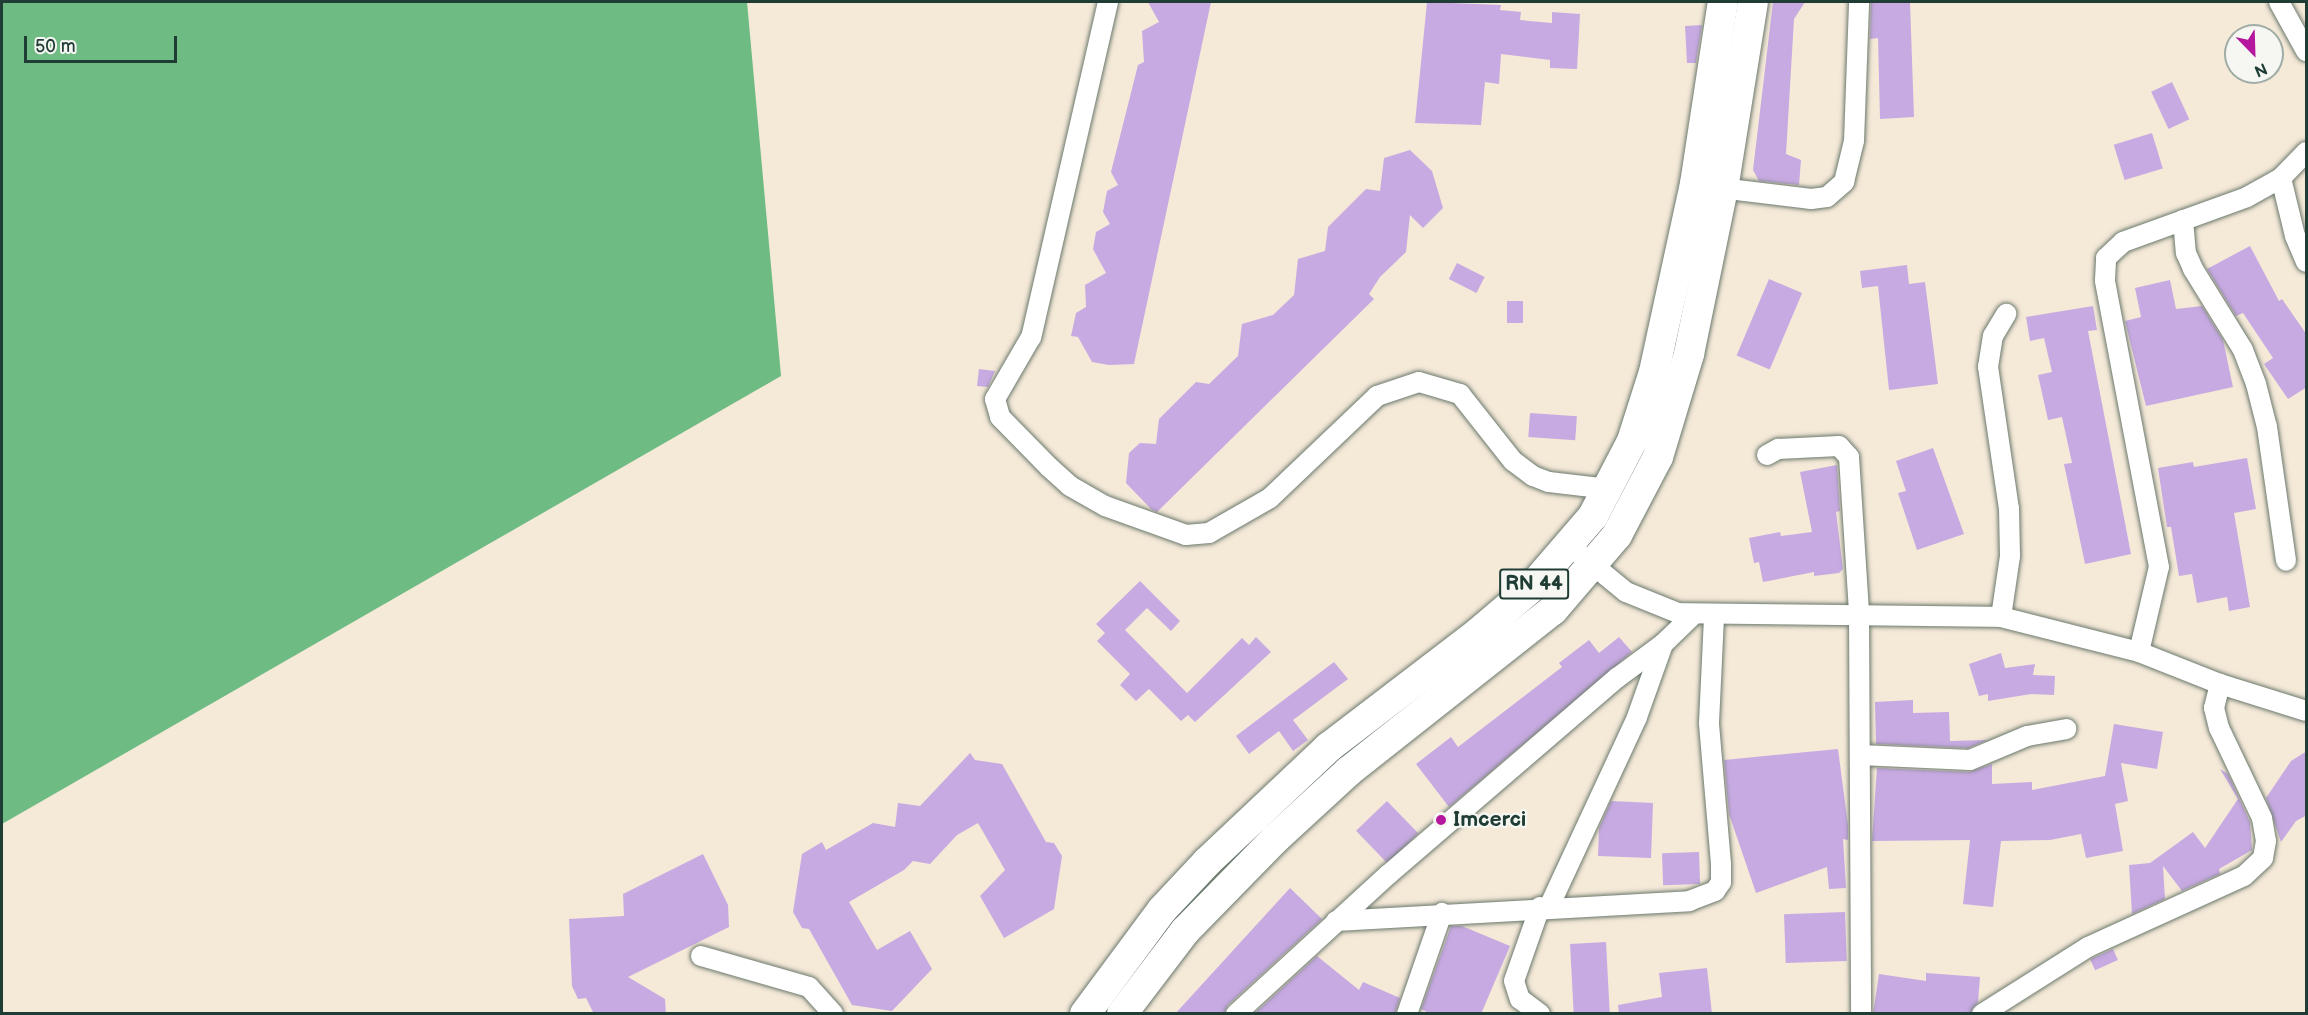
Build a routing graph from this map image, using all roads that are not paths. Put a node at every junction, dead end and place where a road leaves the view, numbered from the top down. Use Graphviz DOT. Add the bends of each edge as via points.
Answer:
graph roads {
  1 [pos="1108,2"];
  2 [pos="1723,2"];
  3 [pos="1753,2"];
  4 [pos="1859,2"];
  5 [pos="2279,2"];
  6 [pos="2307,51"];
  7 [pos="2307,152"];
  8 [pos="2281,178"];
  9 [pos="1709,187"];
  10 [pos="2183,220"];
  11 [pos="2307,262"];
  12 [pos="2006,314"];
  13 [pos="1767,455"];
  14 [pos="1609,489"];
  15 [pos="1570,546"];
  16 [pos="2286,561"];
  17 [pos="1593,568"];
  18 [pos="1859,613"];
  19 [pos="1693,615"];
  20 [pos="1714,616"];
  21 [pos="2001,617"];
  22 [pos="1663,645"];
  23 [pos="2139,652"];
  24 [pos="2220,684"];
  25 [pos="2307,711"];
  26 [pos="2066,729"];
  27 [pos="1860,755"];
  28 [pos="1544,907"];
  29 [pos="1442,913"];
  30 [pos="1336,921"];
  31 [pos="701,956"];
  32 [pos="833,1014"];
  33 [pos="1085,1014"];
  34 [pos="1122,1014"];
  35 [pos="1236,1014"];
  36 [pos="1407,1014"];
  37 [pos="1540,1014"];
  38 [pos="1861,1014"];
  39 [pos="1983,1014"];
  1 -- 14 [label="street" via="1031,337 995,399 1000,417 1049,467 1070,486 1105,506 1186,535 1209,533 1270,498 1377,396 1419,382 1460,394 1513,461 1533,476 1549,482"];
  2 -- 9 [label="main road, RN 44"];
  3 -- 9 [label="main road, RN 44"];
  4 -- 9 [label="street" via="1854,141 1844,183 1819,199"];
  5 -- 6 [label="street"];
  7 -- 8 [label="street"];
  8 -- 10 [label="street" via="2247,197"];
  8 -- 11 [label="street" via="2295,236"];
  9 -- 14 [label="main road, RN 44" via="1632,441"];
  9 -- 17 [label="main road, RN 44" via="1703,295 1669,428 1644,488"];
  10 -- 16 [label="street" via="2190,261 2243,351 2256,384 2267,427"];
  10 -- 23 [label="street" via="2123,242 2106,258 2105,280 2159,567"];
  12 -- 21 [label="street" via="1993,336 1988,367 2009,521 2010,556"];
  13 -- 18 [label="street" via="1778,449 1839,446 1848,452"];
  14 -- 15 [label="main road, RN 44"];
  15 -- 17 [label="street"];
  15 -- 33 [label="main road, RN 44" via="1492,621 1329,747 1254,816 1162,910"];
  17 -- 19 [label="street" via="1645,603"];
  17 -- 34 [label="main road, RN 44" via="1527,633 1349,771 1275,839 1185,932"];
  18 -- 20 [label="street"];
  18 -- 21 [label="street"];
  18 -- 27 [label="street"];
  19 -- 20 [label="street"];
  19 -- 22 [label="street"];
  20 -- 28 [label="street" via="1709,723 1721,882 1706,897 1689,901"];
  21 -- 23 [label="street"];
  22 -- 28 [label="street" via="1637,717"];
  22 -- 30 [label="street" via="1617,678"];
  23 -- 24 [label="street"];
  24 -- 25 [label="street"];
  24 -- 39 [label="street" via="2214,708 2219,728 2262,818 2266,841 2263,858 2244,876 2088,947"];
  26 -- 27 [label="street" via="2027,736 1970,760"];
  27 -- 38 [label="street"];
  28 -- 29 [label="street"];
  28 -- 37 [label="street" via="1514,981 1520,999"];
  29 -- 30 [label="street"];
  29 -- 36 [label="street"];
  30 -- 35 [label="street"];
  31 -- 32 [label="street" via="809,987"];
}
